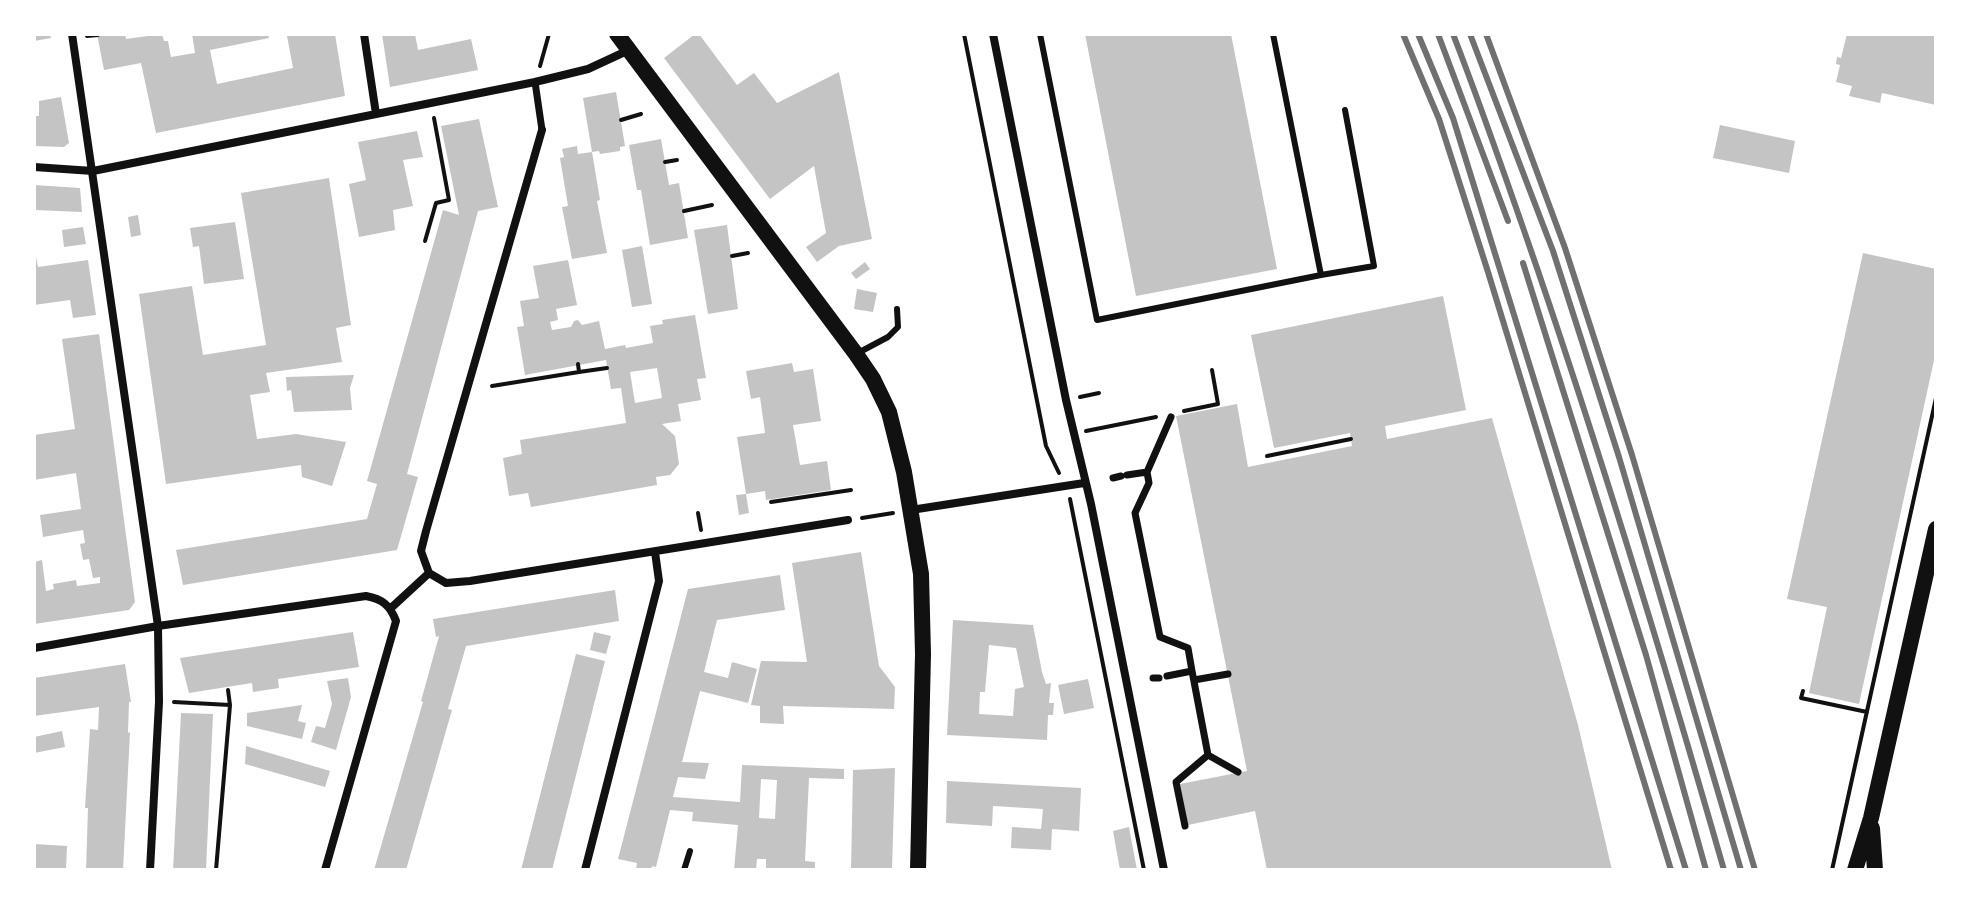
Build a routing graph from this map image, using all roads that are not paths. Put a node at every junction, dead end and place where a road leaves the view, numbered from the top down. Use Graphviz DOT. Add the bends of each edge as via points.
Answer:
graph roads {
  1 [pos="72,34"];
  2 [pos="364,34"];
  3 [pos="617,34"];
  4 [pos="993,34"];
  5 [pos="1040,34"];
  6 [pos="1273,34"];
  7 [pos="629,50"];
  8 [pos="535,82"];
  9 [pos="1345,110"];
  10 [pos="376,114"];
  11 [pos="542,130"];
  12 [pos="34,167"];
  13 [pos="93,171"];
  14 [pos="1321,275"];
  15 [pos="897,309"];
  16 [pos="856,354"];
  17 [pos="1171,415"];
  18 [pos="1147,472"];
  19 [pos="1120,476"];
  20 [pos="1084,483"];
  21 [pos="911,510"];
  22 [pos="848,520"];
  23 [pos="1936,529"];
  24 [pos="655,552"];
  25 [pos="429,573"];
  26 [pos="391,608"];
  27 [pos="158,626"];
  28 [pos="34,648"];
  29 [pos="1228,674"];
  30 [pos="1193,676"];
  31 [pos="1160,677"];
  32 [pos="1208,755"];
  33 [pos="1238,772"];
  34 [pos="1871,818"];
  35 [pos="1185,826"];
  36 [pos="690,851"];
  37 [pos="150,870"];
  38 [pos="325,870"];
  39 [pos="585,870"];
  40 [pos="684,870"];
  41 [pos="918,870"];
  42 [pos="1164,870"];
  43 [pos="1855,870"];
  44 [pos="1875,870"];
  1 -- 13 [label="street"];
  2 -- 10 [label="street"];
  3 -- 7 [label="main road"];
  4 -- 20 [label="street"];
  5 -- 14 [label="lane" via="1097,320"];
  6 -- 14 [label="lane"];
  7 -- 8 [label="street" via="588,69"];
  7 -- 16 [label="main road"];
  8 -- 10 [label="street"];
  8 -- 11 [label="street"];
  9 -- 14 [label="lane" via="1374,266"];
  10 -- 13 [label="street"];
  11 -- 25 [label="street" via="426,531 421,551"];
  12 -- 13 [label="street"];
  13 -- 27 [label="street"];
  15 -- 16 [label="lane" via="898,327"];
  16 -- 21 [label="main road" via="889,412"];
  17 -- 18 [label="street"];
  18 -- 19 [label="street"];
  18 -- 30 [label="street" via="1149,483 1135,513 1160,637 1188,648"];
  20 -- 21 [label="street"];
  20 -- 42 [label="street"];
  21 -- 41 [label="main road" via="924,621"];
  22 -- 24 [label="street"];
  23 -- 34 [label="main road"];
  24 -- 25 [label="street" via="446,583"];
  24 -- 39 [label="street" via="659,581"];
  25 -- 26 [label="street"];
  26 -- 27 [label="street" via="366,596"];
  26 -- 38 [label="street" via="396,621 391,641"];
  27 -- 28 [label="street"];
  27 -- 37 [label="street"];
  29 -- 30 [label="street"];
  30 -- 31 [label="street"];
  30 -- 32 [label="street"];
  32 -- 33 [label="street"];
  32 -- 35 [label="street" via="1176,782"];
  34 -- 43 [label="main road"];
  34 -- 44 [label="main road"];
  36 -- 40 [label="lane"];
}
